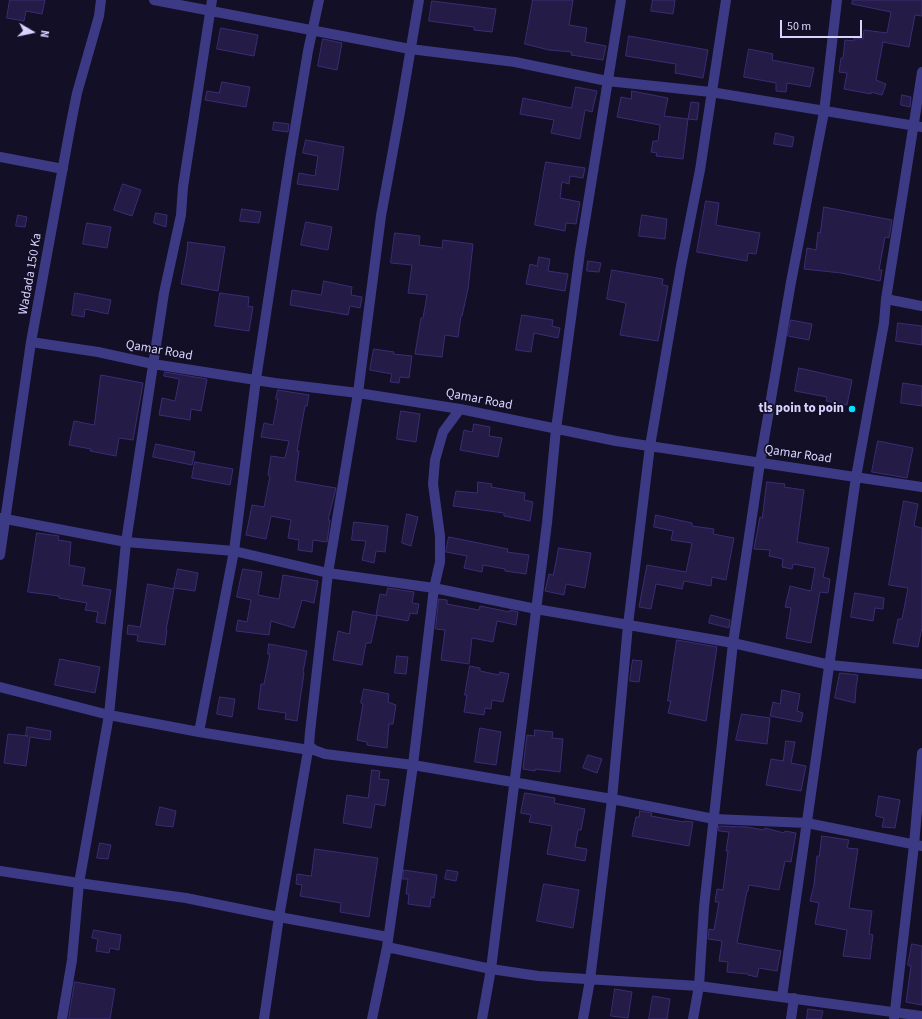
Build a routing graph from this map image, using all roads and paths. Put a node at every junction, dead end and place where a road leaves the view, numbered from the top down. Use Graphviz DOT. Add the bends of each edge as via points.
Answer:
graph roads {
  1 [pos="101,0"];
  2 [pos="154,0"];
  3 [pos="319,0"];
  4 [pos="419,0"];
  5 [pos="621,0"];
  6 [pos="726,0"];
  7 [pos="837,0"];
  8 [pos="212,5"];
  9 [pos="313,30"];
  10 [pos="410,50"];
  11 [pos="922,72"];
  12 [pos="607,81"];
  13 [pos="711,92"];
  14 [pos="824,112"];
  15 [pos="917,126"];
  16 [pos="0,157"];
  17 [pos="63,169"];
  18 [pos="886,299"];
  19 [pos="922,306"];
  20 [pos="31,342"];
  21 [pos="153,364"];
  22 [pos="256,380"];
  23 [pos="358,393"];
  24 [pos="460,409"];
  25 [pos="556,429"];
  26 [pos="650,446"];
  27 [pos="760,463"];
  28 [pos="856,477"];
  29 [pos="922,487"];
  30 [pos="3,519"];
  31 [pos="126,542"];
  32 [pos="234,551"];
  33 [pos="0,555"];
  34 [pos="328,573"];
  35 [pos="434,588"];
  36 [pos="536,609"];
  37 [pos="628,625"];
  38 [pos="733,644"];
  39 [pos="830,665"];
  40 [pos="922,674"];
  41 [pos="0,687"];
  42 [pos="109,715"];
  43 [pos="199,732"];
  44 [pos="309,748"];
  45 [pos="922,753"];
  46 [pos="412,765"];
  47 [pos="514,783"];
  48 [pos="612,799"];
  49 [pos="714,819"];
  50 [pos="807,823"];
  51 [pos="918,846"];
  52 [pos="0,871"];
  53 [pos="79,883"];
  54 [pos="279,917"];
  55 [pos="388,937"];
  56 [pos="387,947"];
  57 [pos="491,969"];
  58 [pos="590,980"];
  59 [pos="699,986"];
  60 [pos="782,997"];
  61 [pos="794,998"];
  62 [pos="894,1015"];
  63 [pos="922,1016"];
  64 [pos="62,1019"];
  65 [pos="264,1019"];
  66 [pos="372,1019"];
  67 [pos="482,1019"];
  68 [pos="583,1019"];
  69 [pos="693,1019"];
  70 [pos="791,1019"];
  1 -- 17 [label="street, Wadada 150 Ka" via="99,16 77,92"];
  2 -- 8 [label="street"];
  3 -- 9 [label="street"];
  4 -- 10 [label="street"];
  5 -- 12 [label="street"];
  6 -- 13 [label="street"];
  7 -- 14 [label="street"];
  8 -- 9 [label="street"];
  8 -- 21 [label="street" via="180,215"];
  9 -- 10 [label="street"];
  9 -- 22 [label="street" via="290,158"];
  10 -- 12 [label="street" via="515,62"];
  10 -- 23 [label="street" via="381,216"];
  11 -- 15 [label="street"];
  12 -- 13 [label="street"];
  12 -- 25 [label="street"];
  13 -- 14 [label="street"];
  13 -- 26 [label="street" via="700,170"];
  14 -- 15 [label="street"];
  14 -- 27 [label="street"];
  15 -- 18 [label="street"];
  16 -- 17 [label="street"];
  17 -- 20 [label="street, Wadada 150 Ka"];
  18 -- 19 [label="street"];
  18 -- 28 [label="street"];
  20 -- 21 [label="street, Qamar Road" via="98,352"];
  20 -- 30 [label="street, Wadada 150 Ka"];
  21 -- 22 [label="street, Qamar Road"];
  21 -- 31 [label="street"];
  22 -- 23 [label="street, Qamar Road"];
  22 -- 32 [label="street"];
  23 -- 24 [label="street, Qamar Road"];
  23 -- 34 [label="street"];
  24 -- 25 [label="street, Qamar Road"];
  24 -- 35 [label="street" via="443,432 435,460 433,484 440,536 440,562"];
  25 -- 26 [label="street, Qamar Road"];
  25 -- 36 [label="street"];
  26 -- 27 [label="street, Qamar Road"];
  26 -- 37 [label="street"];
  27 -- 28 [label="street, Qamar Road"];
  27 -- 38 [label="street"];
  28 -- 29 [label="street, Qamar Road"];
  28 -- 39 [label="street"];
  30 -- 31 [label="street"];
  30 -- 33 [label="street, Wadada 150 Ka"];
  31 -- 32 [label="street"];
  31 -- 42 [label="street"];
  32 -- 34 [label="street"];
  32 -- 43 [label="street"];
  34 -- 35 [label="street"];
  34 -- 44 [label="street"];
  35 -- 36 [label="street"];
  35 -- 46 [label="street"];
  36 -- 37 [label="street"];
  36 -- 47 [label="street"];
  37 -- 38 [label="street"];
  37 -- 48 [label="street"];
  38 -- 39 [label="street"];
  38 -- 49 [label="street"];
  39 -- 40 [label="street"];
  39 -- 50 [label="street"];
  41 -- 42 [label="street"];
  42 -- 43 [label="street"];
  42 -- 53 [label="street"];
  43 -- 44 [label="street"];
  44 -- 46 [label="street" via="326,754"];
  44 -- 54 [label="street"];
  45 -- 51 [label="street"];
  46 -- 47 [label="street"];
  46 -- 55 [label="street"];
  47 -- 48 [label="street"];
  47 -- 57 [label="street"];
  48 -- 49 [label="street"];
  48 -- 58 [label="street"];
  49 -- 50 [label="street"];
  49 -- 59 [label="street" via="704,907"];
  50 -- 51 [label="street"];
  50 -- 60 [label="street"];
  51 -- 62 [label="street"];
  52 -- 53 [label="street"];
  53 -- 54 [label="street" via="186,898"];
  53 -- 64 [label="street" via="72,960"];
  54 -- 55 [label="street"];
  54 -- 65 [label="street"];
  55 -- 56 [label="street"];
  56 -- 57 [label="street"];
  56 -- 66 [label="street"];
  57 -- 58 [label="street"];
  57 -- 67 [label="street"];
  58 -- 59 [label="street"];
  58 -- 68 [label="street"];
  59 -- 60 [label="street"];
  59 -- 69 [label="street"];
  60 -- 61 [label="street"];
  61 -- 62 [label="street"];
  61 -- 70 [label="street"];
  62 -- 63 [label="street"];
}
